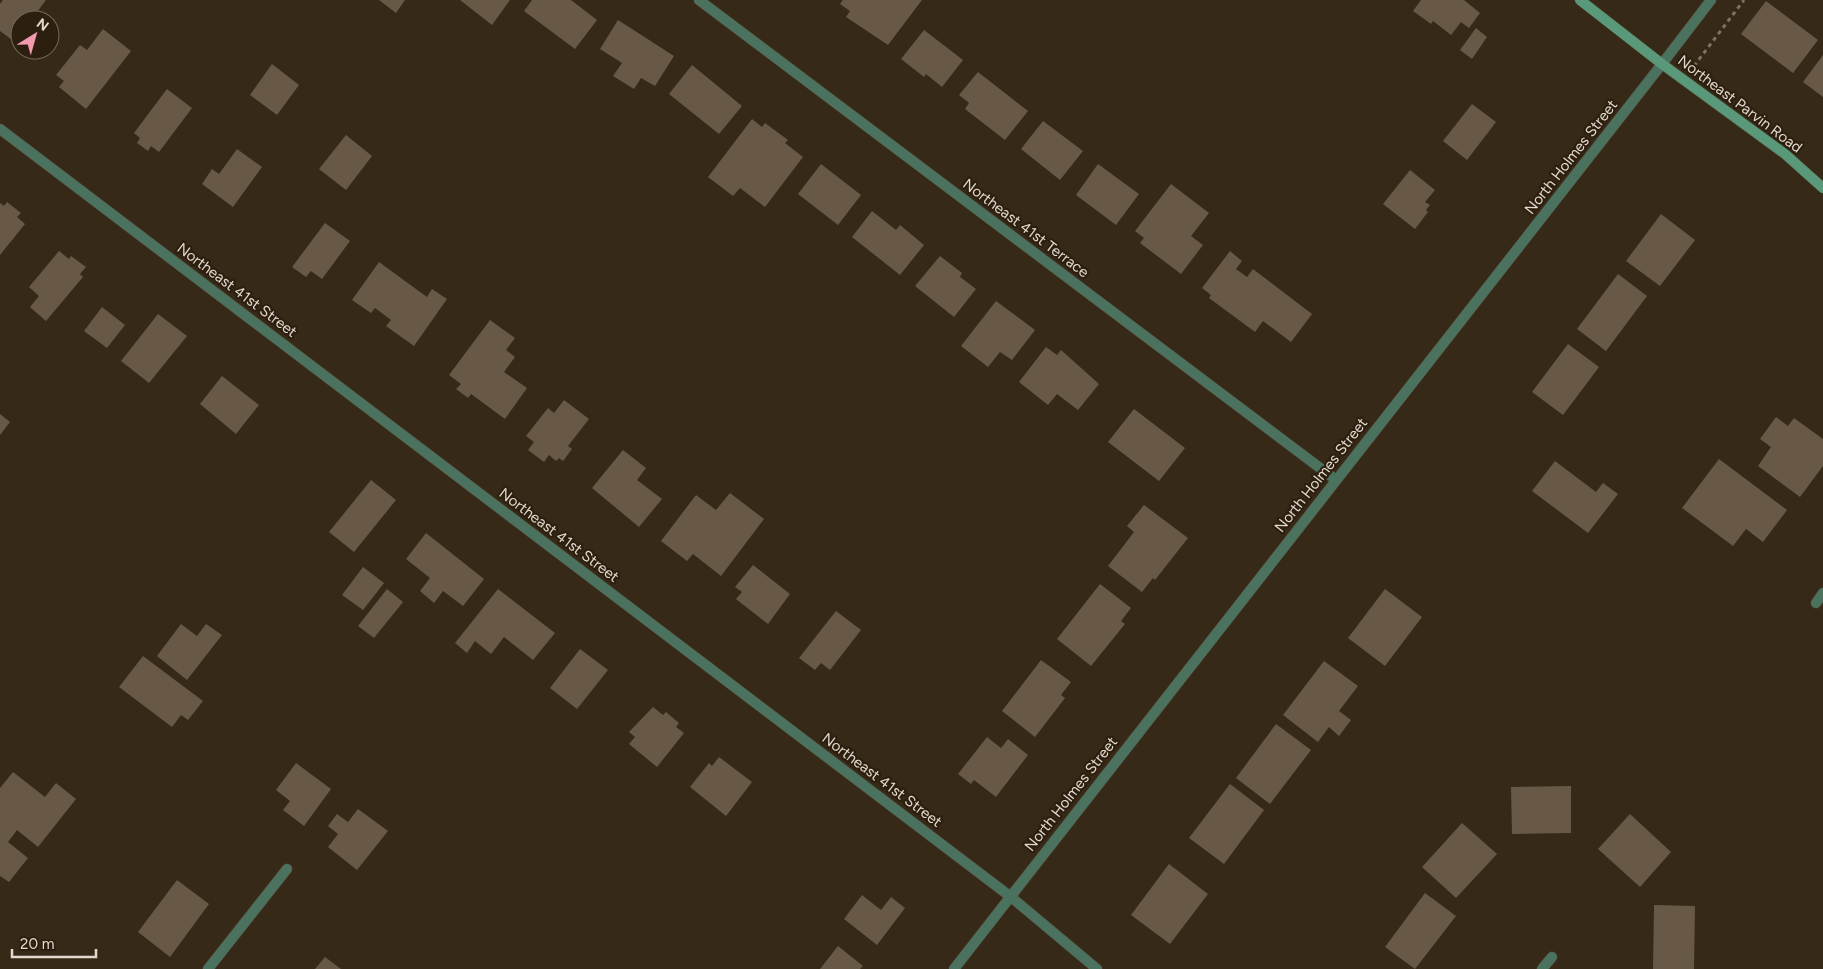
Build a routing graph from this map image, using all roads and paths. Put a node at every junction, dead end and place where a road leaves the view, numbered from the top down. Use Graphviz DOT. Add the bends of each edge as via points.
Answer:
graph roads {
  1 [pos="699,0"];
  2 [pos="1580,0"];
  3 [pos="1711,0"];
  4 [pos="1744,0"];
  5 [pos="1662,64"];
  6 [pos="1683,80"];
  7 [pos="0,128"];
  8 [pos="1823,188"];
  9 [pos="1336,480"];
  10 [pos="1823,593"];
  11 [pos="1816,603"];
  12 [pos="287,869"];
  13 [pos="1011,897"];
  14 [pos="1552,957"];
  15 [pos="208,969"];
  16 [pos="954,969"];
  17 [pos="1097,969"];
  18 [pos="1542,969"];
  1 -- 9 [label="street, Northeast 41st Terrace"];
  2 -- 5 [label="main road, Northeast Parvin Road"];
  3 -- 5 [label="street, North Holmes Street"];
  4 -- 6 [label="path"];
  5 -- 6 [label="main road, Northeast Parvin Road"];
  5 -- 9 [label="street, North Holmes Street"];
  6 -- 8 [label="main road, Northeast Parvin Road" via="1785,154"];
  7 -- 13 [label="street, Northeast 41st Street"];
  9 -- 13 [label="street, North Holmes Street"];
  10 -- 11 [label="street"];
  12 -- 15 [label="street"];
  13 -- 16 [label="street, North Holmes Street"];
  13 -- 17 [label="street, Northeast 41st Street"];
  14 -- 18 [label="street"];
}
